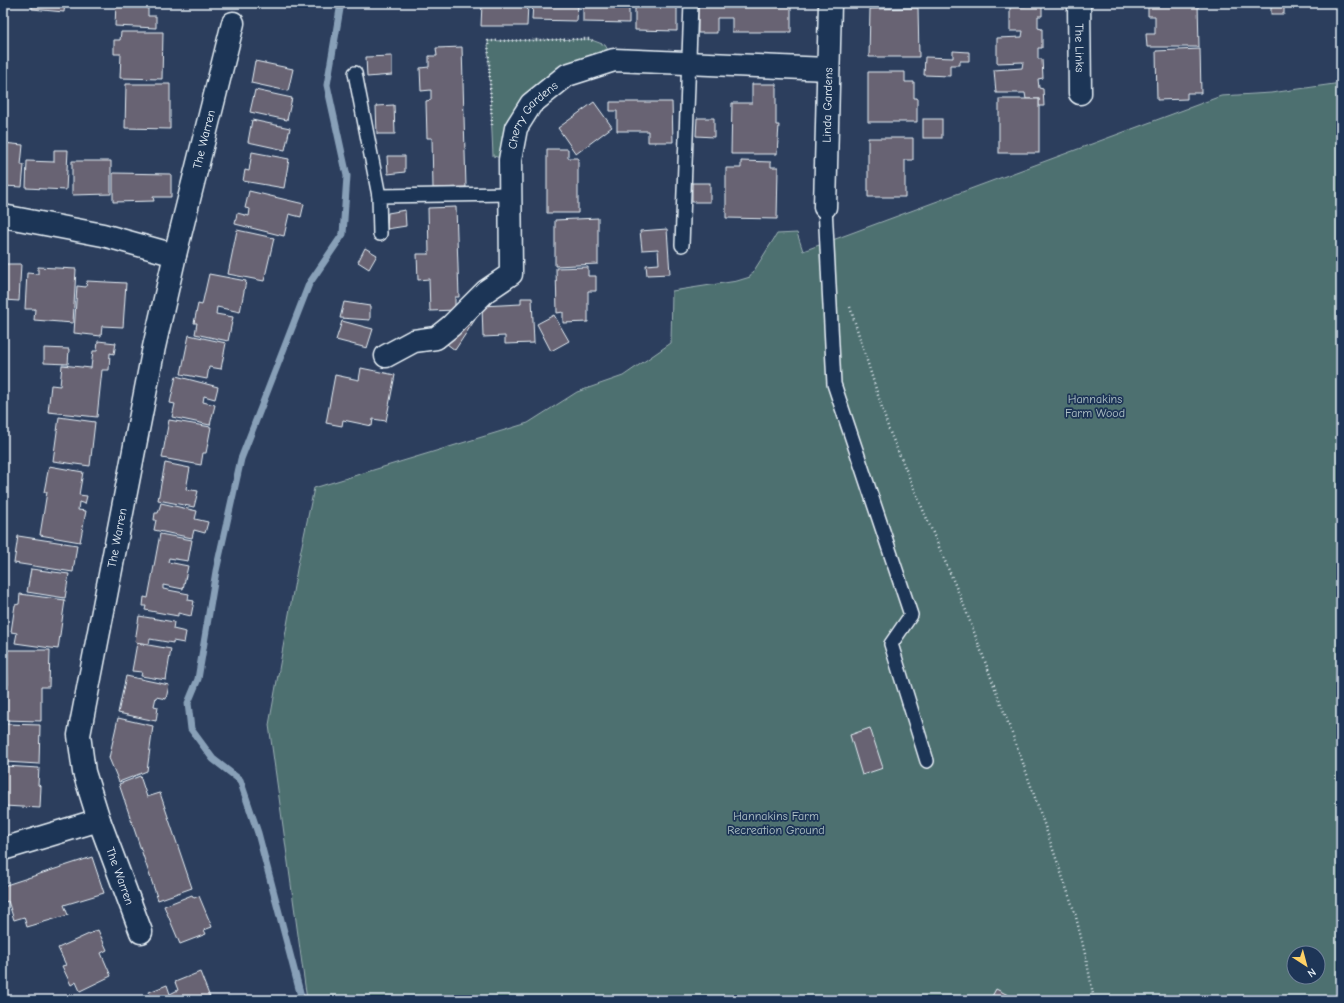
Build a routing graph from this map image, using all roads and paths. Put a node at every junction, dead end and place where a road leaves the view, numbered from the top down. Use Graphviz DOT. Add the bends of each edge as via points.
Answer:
graph roads {
  1 [pos="691,3"];
  2 [pos="830,3"];
  3 [pos="1078,3"];
  4 [pos="233,23"];
  5 [pos="614,60"];
  6 [pos="688,63"];
  7 [pos="828,69"];
  8 [pos="356,73"];
  9 [pos="1080,93"];
  10 [pos="492,133"];
  11 [pos="509,194"];
  12 [pos="379,196"];
  13 [pos="825,207"];
  14 [pos="3,216"];
  15 [pos="380,234"];
  16 [pos="682,245"];
  17 [pos="175,255"];
  18 [pos="848,300"];
  19 [pos="386,356"];
  20 [pos="927,761"];
  21 [pos="99,820"];
  22 [pos="3,849"];
  23 [pos="141,932"];
  24 [pos="1094,1000"];
  1 -- 6 [label="lane"];
  2 -- 7 [label="street, Linda Gardens"];
  3 -- 9 [label="street, The Links"];
  4 -- 17 [label="street, The Warren"];
  5 -- 6 [label="street, Cherry Gardens"];
  5 -- 10 [label="path" via="605,45 588,39 488,41"];
  5 -- 11 [label="street, Cherry Gardens" via="567,75 531,104 516,128 510,160"];
  6 -- 7 [label="street, Cherry Gardens"];
  6 -- 16 [label="lane"];
  7 -- 13 [label="street, Linda Gardens"];
  8 -- 12 [label="lane"];
  11 -- 12 [label="lane"];
  11 -- 19 [label="street, Cherry Gardens" via="511,274 486,291 436,338 414,341"];
  12 -- 15 [label="lane"];
  13 -- 20 [label="lane" via="834,384 911,615 891,644"];
  14 -- 17 [label="street" via="103,235"];
  17 -- 21 [label="street, The Warren" via="154,347 79,735 84,772"];
  18 -- 24 [label="path" via="889,430 965,608 1023,763 1075,913 1088,962"];
  21 -- 22 [label="street"];
  21 -- 23 [label="street, The Warren"];
}
